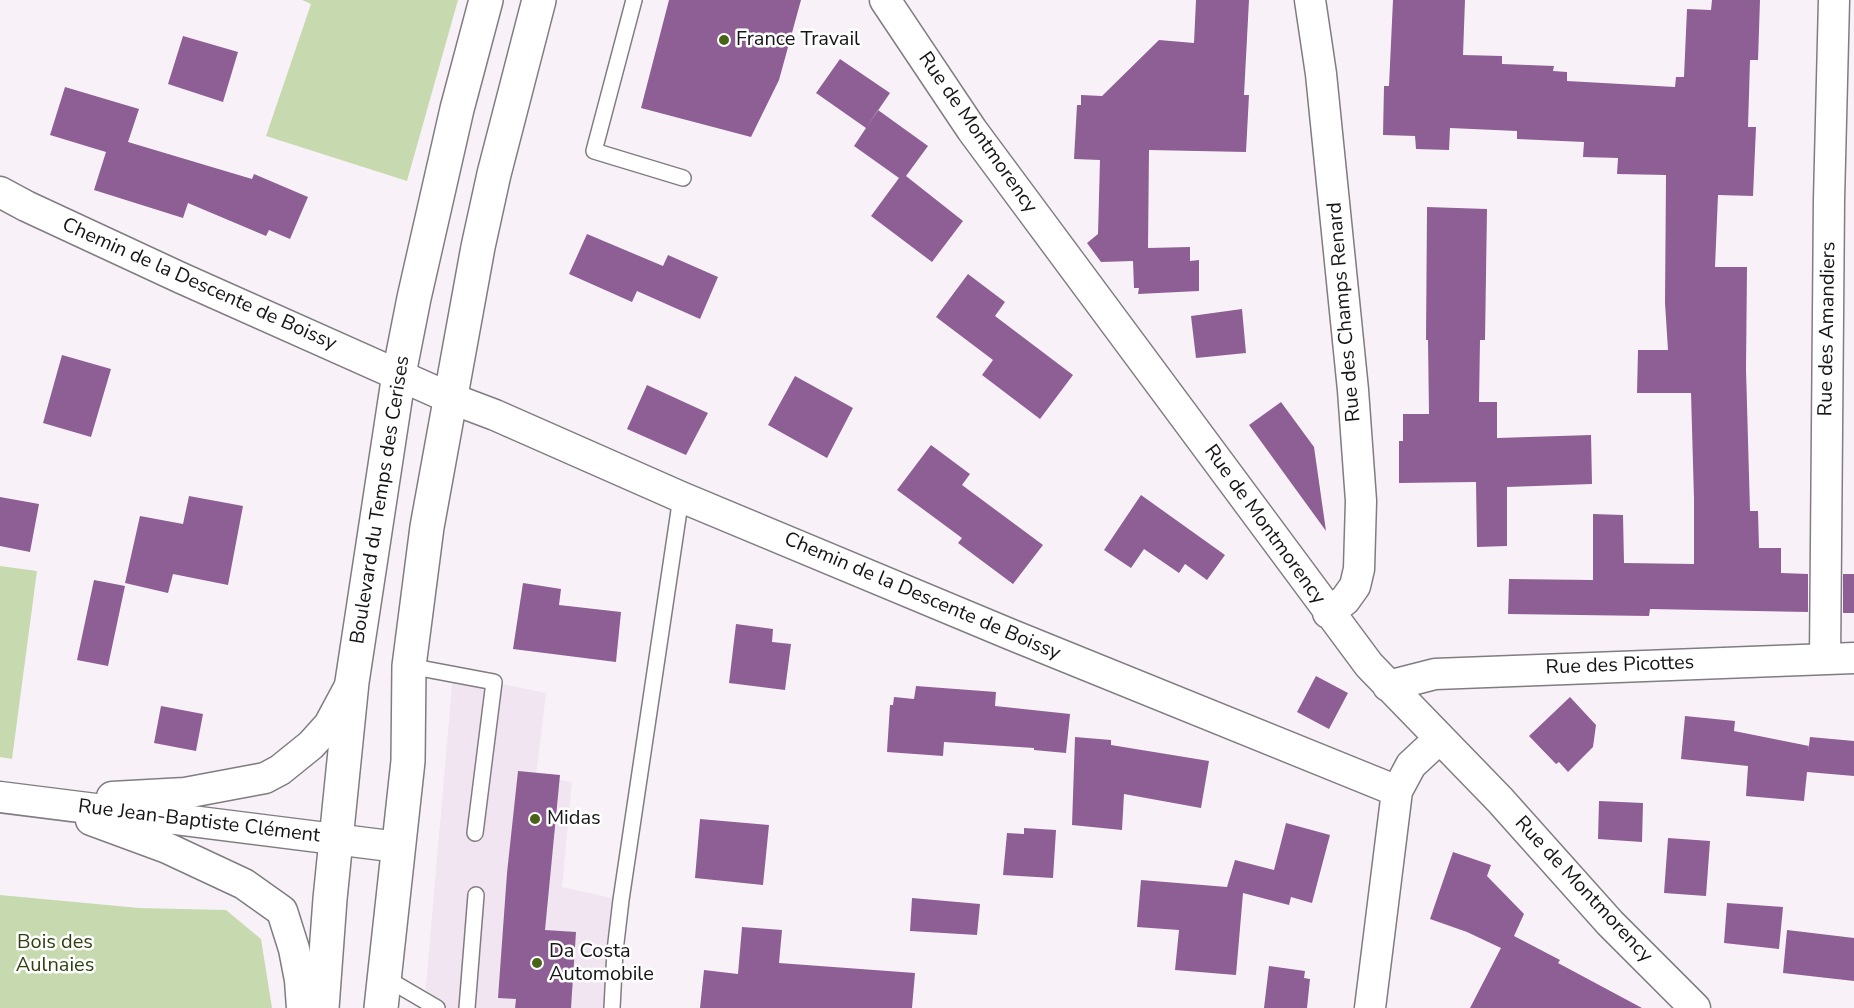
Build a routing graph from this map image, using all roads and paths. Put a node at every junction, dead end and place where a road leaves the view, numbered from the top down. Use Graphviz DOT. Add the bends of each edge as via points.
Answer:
graph roads {
  1 [pos="486,0"];
  2 [pos="539,0"];
  3 [pos="634,0"];
  4 [pos="885,0"];
  5 [pos="1310,0"];
  6 [pos="1834,0"];
  7 [pos="683,178"];
  8 [pos="0,192"];
  9 [pos="399,374"];
  10 [pos="450,398"];
  11 [pos="681,496"];
  12 [pos="1328,613"];
  13 [pos="1840,658"];
  14 [pos="409,666"];
  15 [pos="352,682"];
  16 [pos="1388,686"];
  17 [pos="1439,739"];
  18 [pos="1397,791"];
  19 [pos="0,797"];
  20 [pos="40,801"];
  21 [pos="475,833"];
  22 [pos="337,841"];
  23 [pos="398,848"];
  24 [pos="476,895"];
  25 [pos="383,992"];
  26 [pos="302,1008"];
  27 [pos="322,1008"];
  28 [pos="437,1008"];
  29 [pos="467,1008"];
  30 [pos="612,1008"];
  31 [pos="1370,1008"];
  32 [pos="1695,1008"];
  1 -- 9 [label="main road, Boulevard du Temps des Cerises" via="457,109"];
  2 -- 10 [label="main road" via="494,174"];
  3 -- 7 [label="lane" via="594,151"];
  4 -- 12 [label="street, Rue de Montmorency" via="972,130"];
  5 -- 12 [label="street, Rue des Champs Renard" via="1353,390 1360,501 1355,586"];
  6 -- 13 [label="street, Rue des Amandiers" via="1829,200"];
  8 -- 9 [label="street, Chemin de la Descente de Boissy" via="180,278"];
  9 -- 10 [label="street, Chemin de la Descente de Boissy"];
  9 -- 15 [label="main road, Boulevard du Temps des Cerises"];
  10 -- 11 [label="street, Chemin de la Descente de Boissy"];
  10 -- 14 [label="main road" via="427,527"];
  11 -- 18 [label="street, Chemin de la Descente de Boissy"];
  11 -- 30 [label="lane" via="621,900"];
  12 -- 16 [label="street, Rue de Montmorency"];
  13 -- 16 [label="street, Rue des Picottes" via="1435,674"];
  14 -- 21 [label="lane" via="494,682"];
  14 -- 23 [label="main road" via="408,761"];
  15 -- 20 [label="street" via="329,725 311,745 265,778 185,793"];
  15 -- 22 [label="main road, Boulevard du Temps des Cerises"];
  16 -- 17 [label="street, Rue de Montmorency"];
  17 -- 18 [label="street" via="1411,765"];
  17 -- 32 [label="street, Rue de Montmorency"];
  18 -- 31 [label="street"];
  19 -- 20 [label="street, Rue Jean-Baptiste Clément"];
  20 -- 22 [label="street, Rue Jean-Baptiste Clément"];
  20 -- 26 [label="street" via="167,848 244,884 282,911 294,949"];
  22 -- 23 [label="street, Rue Jean-Baptiste Clément"];
  22 -- 27 [label="main road, Boulevard du Temps des Cerises"];
  23 -- 25 [label="main road"];
  24 -- 29 [label="lane"];
  25 -- 28 [label="lane"];
}
